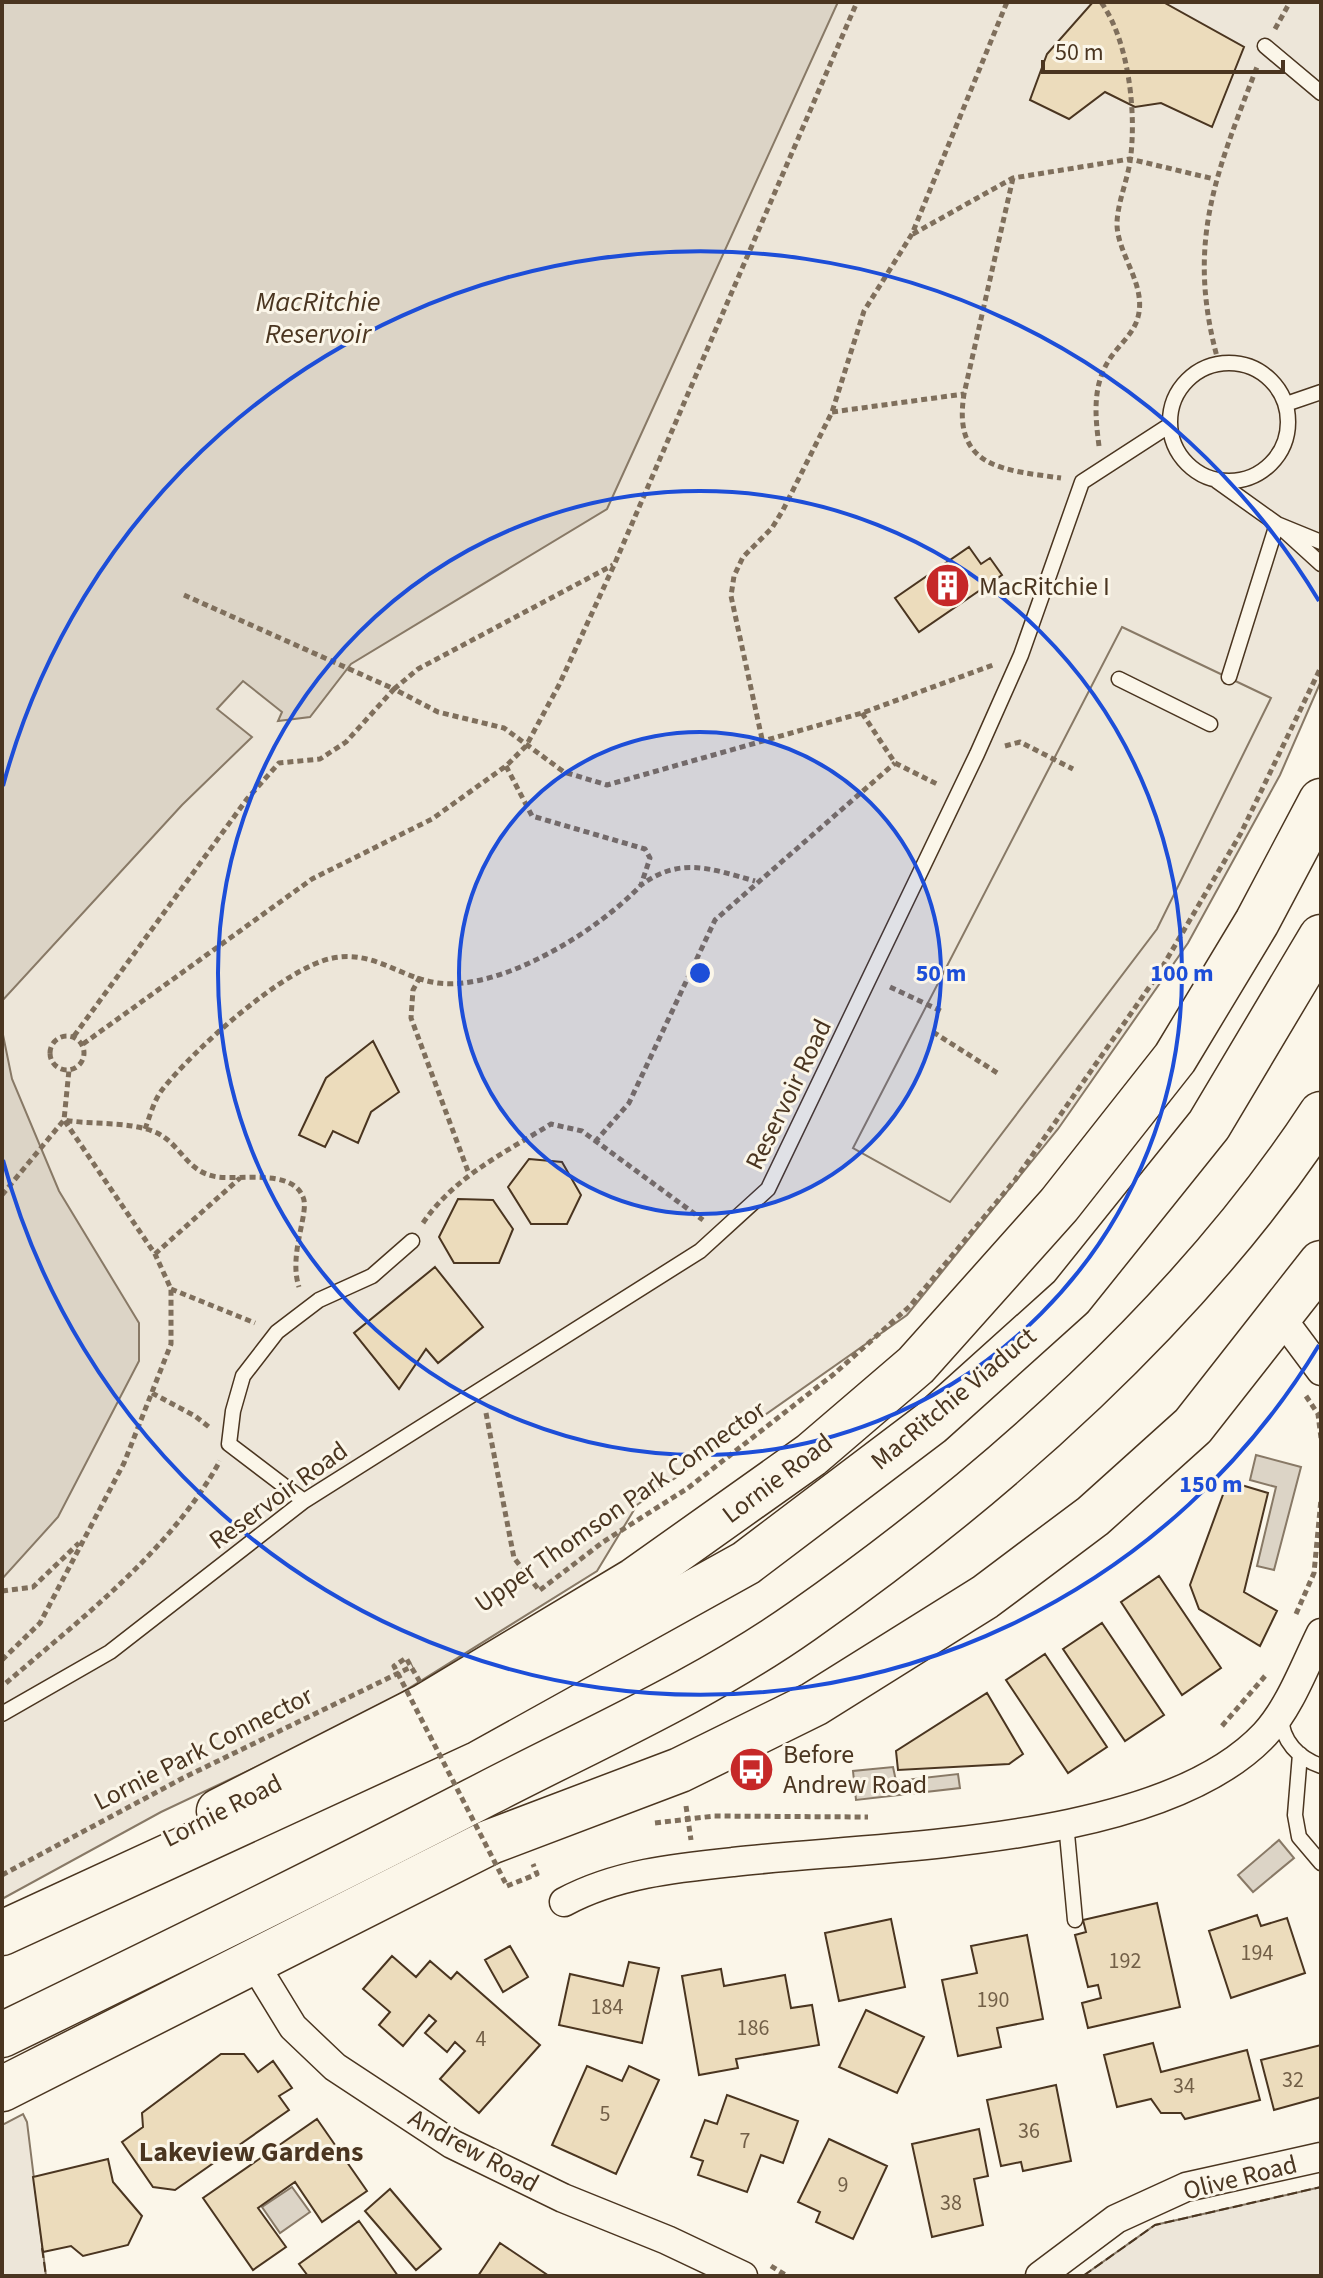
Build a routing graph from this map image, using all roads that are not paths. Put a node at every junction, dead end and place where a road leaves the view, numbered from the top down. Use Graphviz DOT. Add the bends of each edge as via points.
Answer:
graph roads {
  1 [pos="1265,46"];
  2 [pos="1321,93"];
  3 [pos="1321,392"];
  4 [pos="1286,404"];
  5 [pos="1170,425"];
  6 [pos="1217,481"];
  7 [pos="1277,524"];
  8 [pos="1321,542"];
  9 [pos="1321,564"];
  10 [pos="1229,677"];
  11 [pos="1119,679"];
  12 [pos="1210,724"];
  13 [pos="1321,801"];
  14 [pos="1321,937"];
  15 [pos="1321,1114"];
  16 [pos="412,1241"];
  17 [pos="1321,1263"];
  18 [pos="1280,1316"];
  19 [pos="1321,1371"];
  20 [pos="304,1501"];
  21 [pos="1321,1633"];
  22 [pos="1281,1711"];
  23 [pos="2,1714"];
  24 [pos="458,1723"];
  25 [pos="1300,1754"];
  26 [pos="1321,1766"];
  27 [pos="1066,1823"];
  28 [pos="1321,1863"];
  29 [pos="564,1902"];
  30 [pos="1075,1920"];
  31 [pos="13,1927"];
  32 [pos="252,1960"];
  33 [pos="2,2035"];
  34 [pos="2,2089"];
  35 [pos="1321,2157"];
  36 [pos="743,2276"];
  37 [pos="1040,2276"];
  1 -- 2 [label="lane"];
  3 -- 4 [label="lane"];
  4 -- 5 [label="lane" via="1259,370 1219,364 1184,384"];
  4 -- 6 [label="lane" via="1289,424 1274,462 1247,478"];
  5 -- 6 [label="lane" via="1185,463"];
  5 -- 20 [label="lane, Reservoir Road" via="1082,482 1021,655 768,1189 700,1251"];
  6 -- 7 [label="lane"];
  7 -- 8 [label="lane"];
  7 -- 9 [label="lane"];
  7 -- 10 [label="lane"];
  11 -- 12 [label="lane"];
  13 -- 31 [label="main road, Lornie Road" via="1257,922 1175,1058 1059,1205 916,1365 811,1455 635,1580 425,1706 37,1902"];
  14 -- 24 [label="main road, MacRitchie Viaduct" via="1209,1125 1071,1297 931,1423 746,1563"];
  15 -- 33 [label="main road" via="1280,1177 1113,1367 945,1511 800,1622 633,1721"];
  16 -- 20 [label="lane" via="372,1276 306,1308 277,1332 243,1376 229,1444"];
  17 -- 18 [label="main road"];
  18 -- 19 [label="street"];
  18 -- 32 [label="main road" via="1193,1426 1093,1516 985,1597 814,1704 680,1770 490,1842"];
  20 -- 23 [label="lane, Reservoir Road" via="110,1652"];
  21 -- 22 [label="street"];
  22 -- 25 [label="lane" via="1285,1737"];
  22 -- 27 [label="street" via="1263,1736 1172,1796"];
  24 -- 31 [label="main road, Lornie Road"];
  25 -- 26 [label="lane"];
  25 -- 28 [label="lane" via="1295,1815 1299,1837"];
  27 -- 29 [label="street" via="624,1877"];
  27 -- 30 [label="lane"];
  32 -- 34 [label="main road"];
  32 -- 36 [label="street, Andrew Road" via="293,2027 335,2067 452,2144"];
  35 -- 37 [label="street, Olive Road" via="1186,2187 1116,2219"];
}
